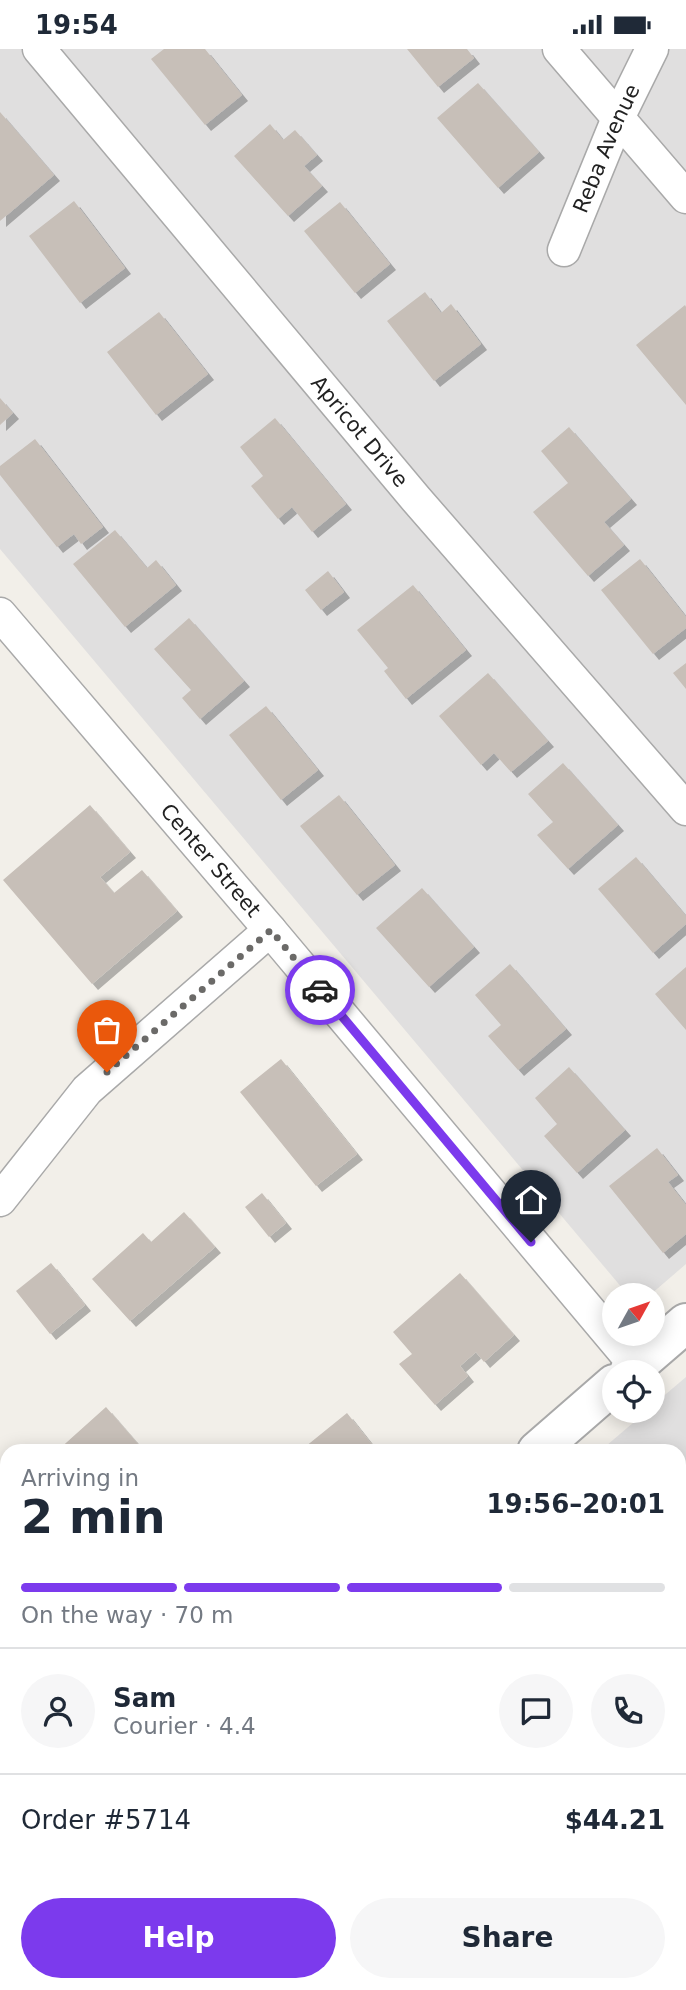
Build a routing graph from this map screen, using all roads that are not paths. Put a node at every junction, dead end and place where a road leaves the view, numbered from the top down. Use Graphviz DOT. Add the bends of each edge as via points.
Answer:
graph roads {
  1 [pos="39,49"];
  2 [pos="559,49"];
  3 [pos="652,49"];
  4 [pos="618,118"];
  5 [pos="686,197"];
  6 [pos="564,250"];
  7 [pos="4,625"];
  8 [pos="686,809"];
  9 [pos="271,930"];
  10 [pos="0,1200"];
  11 [pos="686,1323"];
  12 [pos="615,1360"];
  13 [pos="642,1360"];
  14 [pos="602,1395"];
  15 [pos="545,1444"];
  1 -- 8 [label="street, Apricot Drive" via="416,499"];
  2 -- 4 [label="street"];
  3 -- 4 [label="street, Reba Avenue"];
  4 -- 5 [label="street"];
  4 -- 6 [label="street, Reba Avenue"];
  7 -- 9 [label="street, Center Street"];
  9 -- 10 [label="street" via="87,1090"];
  9 -- 12 [label="street, Center Street"];
  11 -- 13 [label="street"];
  14 -- 15 [label="street"];
}
